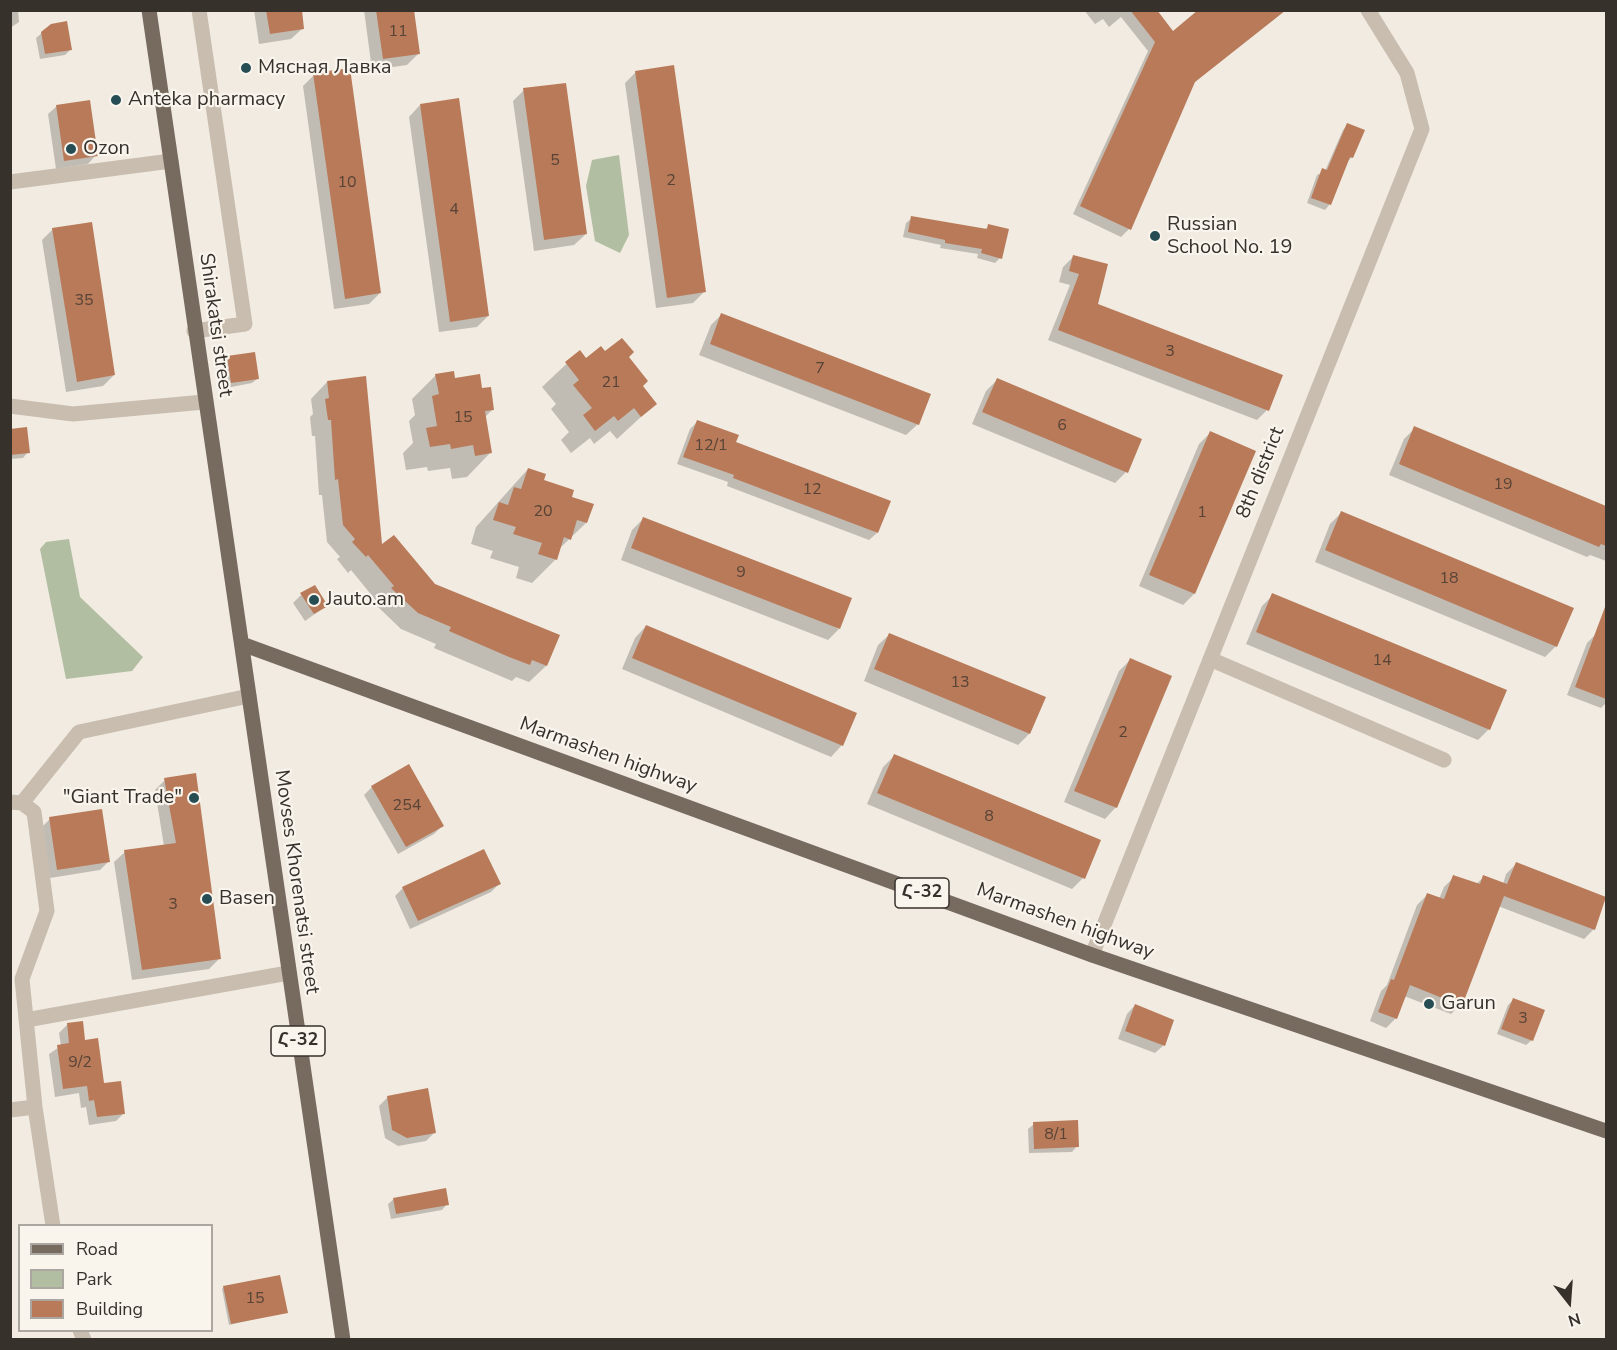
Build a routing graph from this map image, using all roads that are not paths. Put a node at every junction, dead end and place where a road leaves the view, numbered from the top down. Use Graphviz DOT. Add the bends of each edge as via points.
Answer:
graph roads {
  1 [pos="149,10"];
  2 [pos="199,10"];
  3 [pos="1368,10"];
  4 [pos="171,161"];
  5 [pos="10,182"];
  6 [pos="194,331"];
  7 [pos="204,402"];
  8 [pos="10,406"];
  9 [pos="242,644"];
  10 [pos="1210,659"];
  11 [pos="249,696"];
  12 [pos="1444,759"];
  13 [pos="16,802"];
  14 [pos="1092,955"];
  15 [pos="288,973"];
  16 [pos="26,1020"];
  17 [pos="35,1107"];
  18 [pos="10,1110"];
  19 [pos="1606,1131"];
  20 [pos="53,1224"];
  21 [pos="343,1340"];
  1 -- 4 [label="main road, Shirakatsi street"];
  2 -- 6 [label="street" via="245,324"];
  3 -- 10 [label="street, 8th district" via="1407,73 1422,129"];
  4 -- 5 [label="street"];
  4 -- 6 [label="main road, Shirakatsi street"];
  6 -- 7 [label="main road, Shirakatsi street"];
  7 -- 8 [label="street" via="73,414"];
  7 -- 9 [label="main road, Shirakatsi street"];
  9 -- 11 [label="main road, Movses Khorenatsi street / Հ-32"];
  9 -- 14 [label="main road, Marmashen highway / Հ-32"];
  10 -- 12 [label="street"];
  10 -- 14 [label="street, 8th district"];
  11 -- 13 [label="street" via="79,732"];
  11 -- 15 [label="main road, Movses Khorenatsi street / Հ-32"];
  13 -- 16 [label="street" via="34,812 47,911 22,979"];
  14 -- 19 [label="main road, Marmashen highway / Հ-32"];
  15 -- 16 [label="street"];
  15 -- 21 [label="main road, Movses Khorenatsi street / Հ-32"];
  16 -- 17 [label="street"];
  17 -- 18 [label="street"];
  17 -- 20 [label="street"];
}
